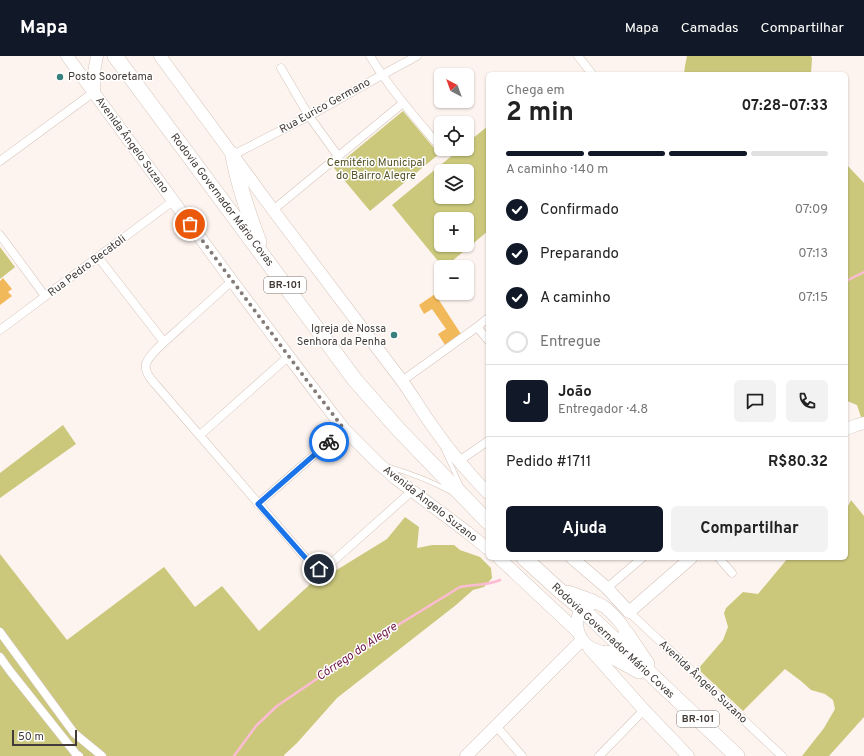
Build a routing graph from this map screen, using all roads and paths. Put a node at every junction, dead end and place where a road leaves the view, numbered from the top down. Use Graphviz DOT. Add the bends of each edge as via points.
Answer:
graph roads {
  1 [pos="67,56"];
  2 [pos="97,56"];
  3 [pos="115,56"];
  4 [pos="160,56"];
  5 [pos="370,56"];
  6 [pos="417,56"];
  7 [pos="578,56"];
  8 [pos="281,68"];
  9 [pos="590,72"];
  10 [pos="382,75"];
  11 [pos="94,92"];
  12 [pos="403,103"];
  13 [pos="309,116"];
  14 [pos="434,140"];
  15 [pos="233,155"];
  16 [pos="338,156"];
  17 [pos="0,161"];
  18 [pos="173,201"];
  19 [pos="273,210"];
  20 [pos="0,235"];
  21 [pos="98,257"];
  22 [pos="265,258"];
  23 [pos="232,281"];
  24 [pos="46,296"];
  25 [pos="486,320"];
  26 [pos="478,327"];
  27 [pos="0,330"];
  28 [pos="486,337"];
  29 [pos="164,342"];
  30 [pos="289,356"];
  31 [pos="402,381"];
  32 [pos="432,427"];
  33 [pos="344,429"];
  34 [pos="200,435"];
  35 [pos="486,442"];
  36 [pos="459,461"];
  37 [pos="378,463"];
  38 [pos="412,491"];
  39 [pos="486,491"];
  40 [pos="468,502"];
  41 [pos="258,504"];
  42 [pos="486,520"];
  43 [pos="486,547"];
  44 [pos="502,560"];
  45 [pos="526,560"];
  46 [pos="574,560"];
  47 [pos="640,560"];
  48 [pos="689,560"];
  49 [pos="721,560"];
  50 [pos="732,572"];
  51 [pos="607,588"];
  52 [pos="629,612"];
  53 [pos="612,613"];
  54 [pos="583,624"];
  55 [pos="0,632"];
  56 [pos="624,636"];
  57 [pos="606,653"];
  58 [pos="0,658"];
  59 [pos="658,682"];
  60 [pos="644,710"];
  61 [pos="496,726"];
  62 [pos="686,755"];
  63 [pos="79,756"];
  64 [pos="102,756"];
  65 [pos="466,756"];
  66 [pos="522,756"];
  67 [pos="599,756"];
  68 [pos="737,756"];
  69 [pos="782,756"];
  1 -- 11 [label="main road, Avenida Ângelo Suzano"];
  2 -- 11 [label="main road"];
  3 -- 22 [label="highway, Rodovia Governador Mário Covas / BR-101"];
  4 -- 15 [label="main road"];
  5 -- 10 [label="street"];
  6 -- 10 [label="street, Rua Eurico Germano"];
  7 -- 9 [label="street"];
  8 -- 13 [label="street"];
  10 -- 12 [label="street"];
  10 -- 13 [label="street, Rua Eurico Germano"];
  11 -- 17 [label="street"];
  11 -- 18 [label="main road, Avenida Ângelo Suzano"];
  12 -- 14 [label="street"];
  12 -- 16 [label="street"];
  13 -- 15 [label="street, Rua Eurico Germano"];
  13 -- 16 [label="street"];
  15 -- 19 [label="main road"];
  15 -- 22 [label="highway" via="240,188"];
  16 -- 19 [label="street"];
  18 -- 21 [label="street, Rua Pedro Becatoli"];
  18 -- 23 [label="main road, Avenida Ângelo Suzano"];
  19 -- 31 [label="main road"];
  20 -- 24 [label="street"];
  21 -- 24 [label="street, Rua Pedro Becatoli"];
  21 -- 29 [label="street"];
  22 -- 40 [label="highway, Rodovia Governador Mário Covas / BR-101" via="355,380 398,430"];
  23 -- 29 [label="street"];
  23 -- 30 [label="main road, Avenida Ângelo Suzano"];
  24 -- 27 [label="street, Rua Pedro Becatoli"];
  25 -- 26 [label="street"];
  26 -- 28 [label="street"];
  26 -- 31 [label="street"];
  29 -- 34 [label="street" via="149,358 146,370"];
  30 -- 33 [label="main road, Avenida Ângelo Suzano"];
  30 -- 34 [label="street"];
  31 -- 32 [label="main road"];
  32 -- 36 [label="main road"];
  32 -- 40 [label="lane"];
  33 -- 37 [label="main road, Avenida Ângelo Suzano"];
  33 -- 41 [label="street"];
  34 -- 41 [label="street"];
  35 -- 36 [label="street"];
  36 -- 39 [label="main road"];
  37 -- 38 [label="main road, Avenida Ângelo Suzano"];
  37 -- 40 [label="lane" via="410,473"];
  38 -- 41 [label="street" via="329,565 319,569 310,563"];
  38 -- 43 [label="main road, Avenida Ângelo Suzano"];
  40 -- 42 [label="highway, Rodovia Governador Mário Covas / BR-101"];
  44 -- 54 [label="main road"];
  45 -- 54 [label="highway, Rodovia Governador Mário Covas / BR-101" via="558,589"];
  46 -- 51 [label="main road, Avenida Ângelo Suzano"];
  47 -- 51 [label="street"];
  48 -- 52 [label="main road"];
  49 -- 50 [label="street"];
  51 -- 52 [label="main road, Avenida Ângelo Suzano"];
  52 -- 53 [label="main road"];
  52 -- 56 [label="main road"];
  52 -- 69 [label="street, Avenida Ângelo Suzano"];
  53 -- 54 [label="main road" via="599,604"];
  53 -- 56 [label="main road"];
  54 -- 56 [label="highway, Rodovia Governador Mário Covas / BR-101"];
  54 -- 57 [label="main road" via="595,650"];
  54 -- 60 [label="main road"];
  54 -- 61 [label="main road"];
  55 -- 64 [label="street" via="74,733"];
  56 -- 57 [label="main road"];
  56 -- 59 [label="highway, Rodovia Governador Mário Covas / BR-101"];
  57 -- 59 [label="highway"];
  58 -- 63 [label="street"];
  59 -- 68 [label="highway, Rodovia Governador Mário Covas / BR-101"];
  60 -- 62 [label="main road"];
  60 -- 67 [label="street"];
  61 -- 65 [label="main road"];
  61 -- 66 [label="street"];
}
